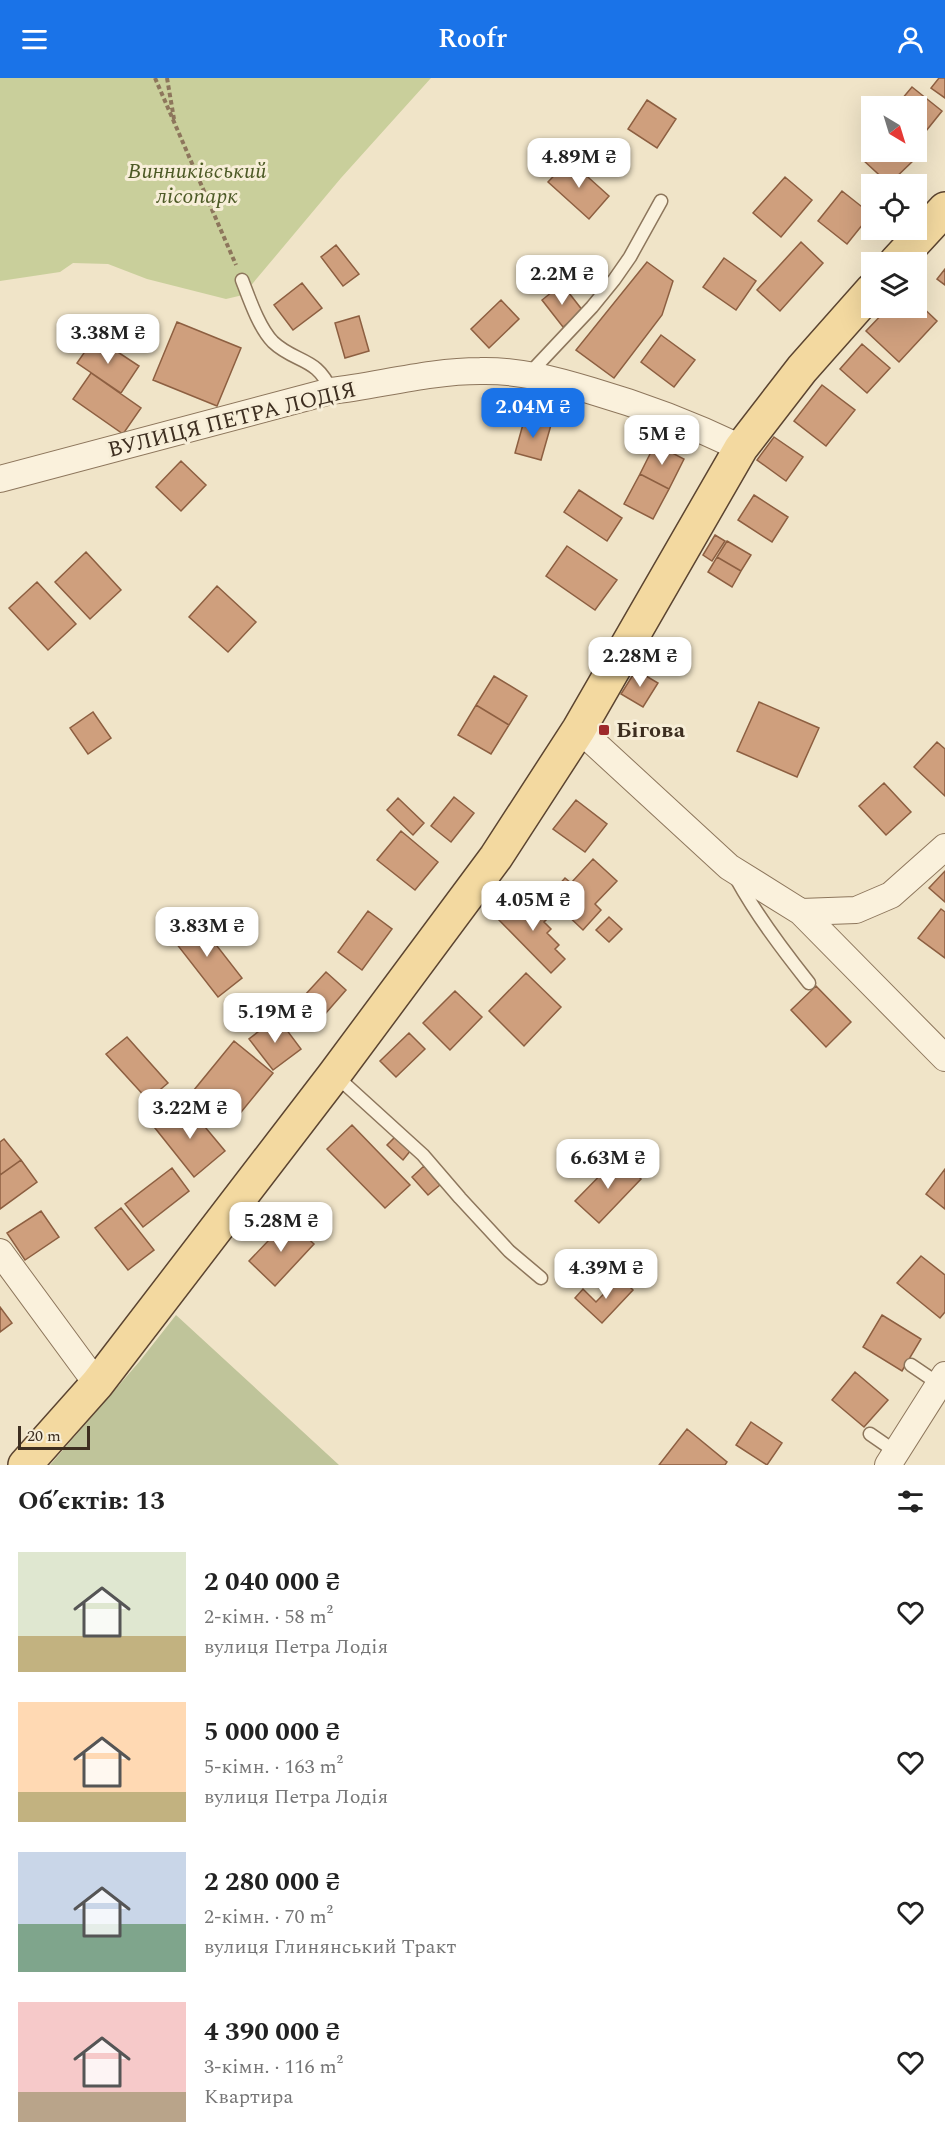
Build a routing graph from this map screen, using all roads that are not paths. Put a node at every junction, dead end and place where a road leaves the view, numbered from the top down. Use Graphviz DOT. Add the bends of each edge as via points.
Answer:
graph roads {
  1 [pos="661,201"];
  2 [pos="945,209"];
  3 [pos="905,252"];
  4 [pos="242,280"];
  5 [pos="861,302"];
  6 [pos="528,375"];
  7 [pos="331,391"];
  8 [pos="741,448"];
  9 [pos="0,479"];
  10 [pos="579,729"];
  11 [pos="945,847"];
  12 [pos="729,867"];
  13 [pos="801,912"];
  14 [pos="809,982"];
  15 [pos="945,1058"];
  16 [pos="334,1075"];
  17 [pos="0,1252"];
  18 [pos="541,1278"];
  19 [pos="911,1365"];
  20 [pos="942,1379"];
  21 [pos="97,1384"];
  22 [pos="870,1434"];
  23 [pos="892,1459"];
  24 [pos="25,1465"];
  1 -- 6 [label="lane" via="614,280"];
  2 -- 3 [label="main road"];
  4 -- 7 [label="lane" via="271,340 322,372"];
  5 -- 8 [label="main road" via="802,369"];
  6 -- 7 [label="street, ВУЛИЦЯ ПЕТРА ЛОДІЯ" via="479,370"];
  6 -- 8 [label="street, ВУЛИЦЯ ПЕТРА ЛОДІЯ" via="628,402"];
  7 -- 9 [label="street, ВУЛИЦЯ ПЕТРА ЛОДІЯ"];
  8 -- 10 [label="main road"];
  10 -- 12 [label="street"];
  10 -- 16 [label="main road" via="496,857"];
  11 -- 13 [label="street" via="891,895 856,910"];
  12 -- 13 [label="street"];
  12 -- 14 [label="lane" via="754,911"];
  13 -- 15 [label="street"];
  16 -- 18 [label="lane" via="423,1155 509,1251"];
  16 -- 21 [label="main road"];
  17 -- 21 [label="street"];
  19 -- 20 [label="lane"];
  20 -- 23 [label="street"];
  21 -- 24 [label="main road"];
  22 -- 23 [label="lane"];
}
